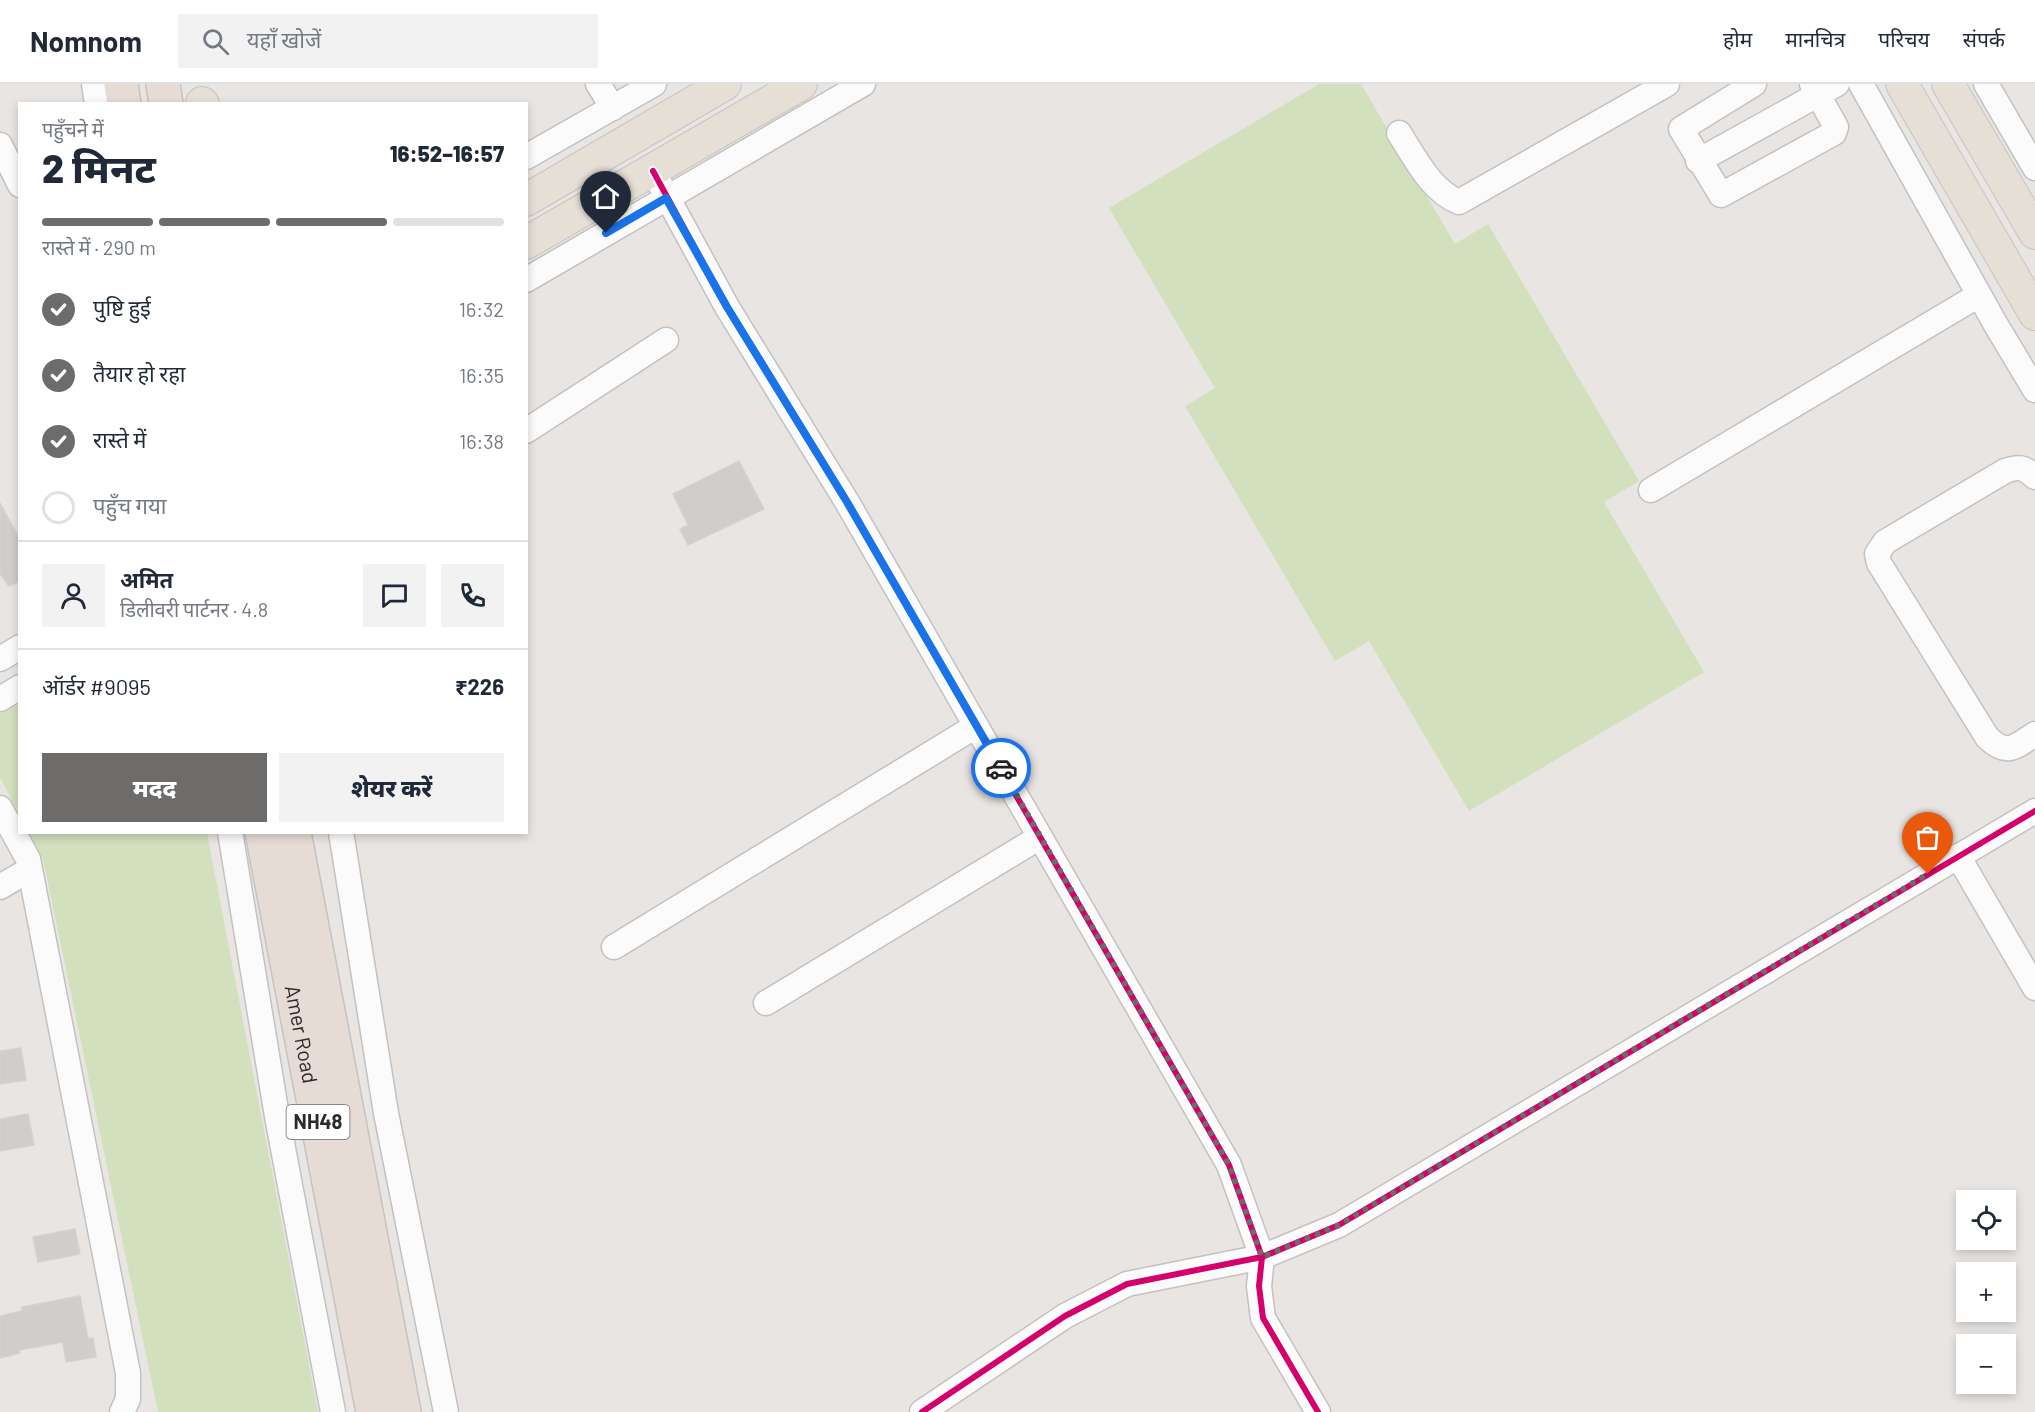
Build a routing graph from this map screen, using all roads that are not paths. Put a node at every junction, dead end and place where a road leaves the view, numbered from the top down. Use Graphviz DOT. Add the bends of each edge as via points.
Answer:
graph roads {
  1 [pos="94,84"];
  2 [pos="121,84"];
  3 [pos="163,84"];
  4 [pos="198,84"];
  5 [pos="598,84"];
  6 [pos="654,84"];
  7 [pos="725,84"];
  8 [pos="801,84"];
  9 [pos="864,84"];
  10 [pos="1667,84"];
  11 [pos="1754,84"];
  12 [pos="1861,84"];
  13 [pos="1902,84"];
  14 [pos="1948,84"];
  15 [pos="1986,84"];
  16 [pos="1822,88"];
  17 [pos="97,102"];
  18 [pos="124,102"];
  19 [pos="166,102"];
  20 [pos="202,102"];
  21 [pos="613,108"];
  22 [pos="1399,133"];
  23 [pos="0,145"];
  24 [pos="528,156"];
  25 [pos="1698,161"];
  26 [pos="2035,168"];
  27 [pos="18,181"];
  28 [pos="2005,182"];
  29 [pos="659,184"];
  30 [pos="528,199"];
  31 [pos="2035,205"];
  32 [pos="2035,233"];
  33 [pos="528,242"];
  34 [pos="528,279"];
  35 [pos="1979,295"];
  36 [pos="2031,296"];
  37 [pos="666,340"];
  38 [pos="2035,390"];
  39 [pos="528,429"];
  40 [pos="2035,477"];
  41 [pos="1651,490"];
  42 [pos="18,649"];
  43 [pos="0,659"];
  44 [pos="18,688"];
  45 [pos="0,699"];
  46 [pos="976,726"];
  47 [pos="2035,734"];
  48 [pos="0,808"];
  49 [pos="2035,811"];
  50 [pos="231,834"];
  51 [pos="262,834"];
  52 [pos="294,834"];
  53 [pos="341,834"];
  54 [pos="1040,837"];
  55 [pos="1958,856"];
  56 [pos="30,870"];
  57 [pos="0,887"];
  58 [pos="614,947"];
  59 [pos="2035,988"];
  60 [pos="766,1004"];
  61 [pos="1262,1257"];
  62 [pos="122,1412"];
  63 [pos="333,1412"];
  64 [pos="373,1412"];
  65 [pos="404,1412"];
  66 [pos="446,1412"];
  67 [pos="922,1412"];
  68 [pos="1318,1412"];
  1 -- 17 [label="street"];
  2 -- 18 [label="highway"];
  3 -- 19 [label="highway"];
  4 -- 20 [label="street"];
  5 -- 21 [label="street"];
  6 -- 21 [label="street"];
  7 -- 30 [label="main road"];
  8 -- 29 [label="main road"];
  9 -- 29 [label="street"];
  10 -- 22 [label="street" via="1459,202 1448,198 1424,173"];
  11 -- 25 [label="street" via="1681,129"];
  12 -- 35 [label="street"];
  13 -- 36 [label="main road"];
  14 -- 28 [label="main road"];
  15 -- 26 [label="street"];
  16 -- 25 [label="street"];
  16 -- 25 [label="street" via="1836,126 1834,133 1724,195 1718,194"];
  21 -- 24 [label="street"];
  23 -- 27 [label="street"];
  28 -- 31 [label="main road"];
  28 -- 32 [label="main road"];
  29 -- 33 [label="main road"];
  29 -- 34 [label="street"];
  29 -- 46 [label="street" via="727,307 847,502"];
  35 -- 38 [label="street"];
  35 -- 41 [label="street"];
  37 -- 39 [label="street"];
  40 -- 47 [label="street" via="2025,468 2005,471 1885,542 1877,554 1987,737 2004,749 2013,748"];
  42 -- 43 [label="street"];
  44 -- 45 [label="street"];
  46 -- 54 [label="street"];
  46 -- 58 [label="street"];
  48 -- 56 [label="street"];
  49 -- 55 [label="street"];
  50 -- 63 [label="street" via="278,1122"];
  51 -- 64 [label="highway, Amer Road / NH48"];
  52 -- 65 [label="highway, Amer Road / NH48"];
  53 -- 66 [label="street" via="386,1113"];
  54 -- 60 [label="street"];
  54 -- 61 [label="street" via="1229,1165"];
  55 -- 59 [label="street"];
  55 -- 61 [label="street" via="1339,1225"];
  56 -- 57 [label="street"];
  56 -- 62 [label="street" via="129,1373 128,1399"];
  61 -- 67 [label="street" via="1127,1284 1065,1316"];
  61 -- 68 [label="street" via="1259,1286 1263,1318"];
}
